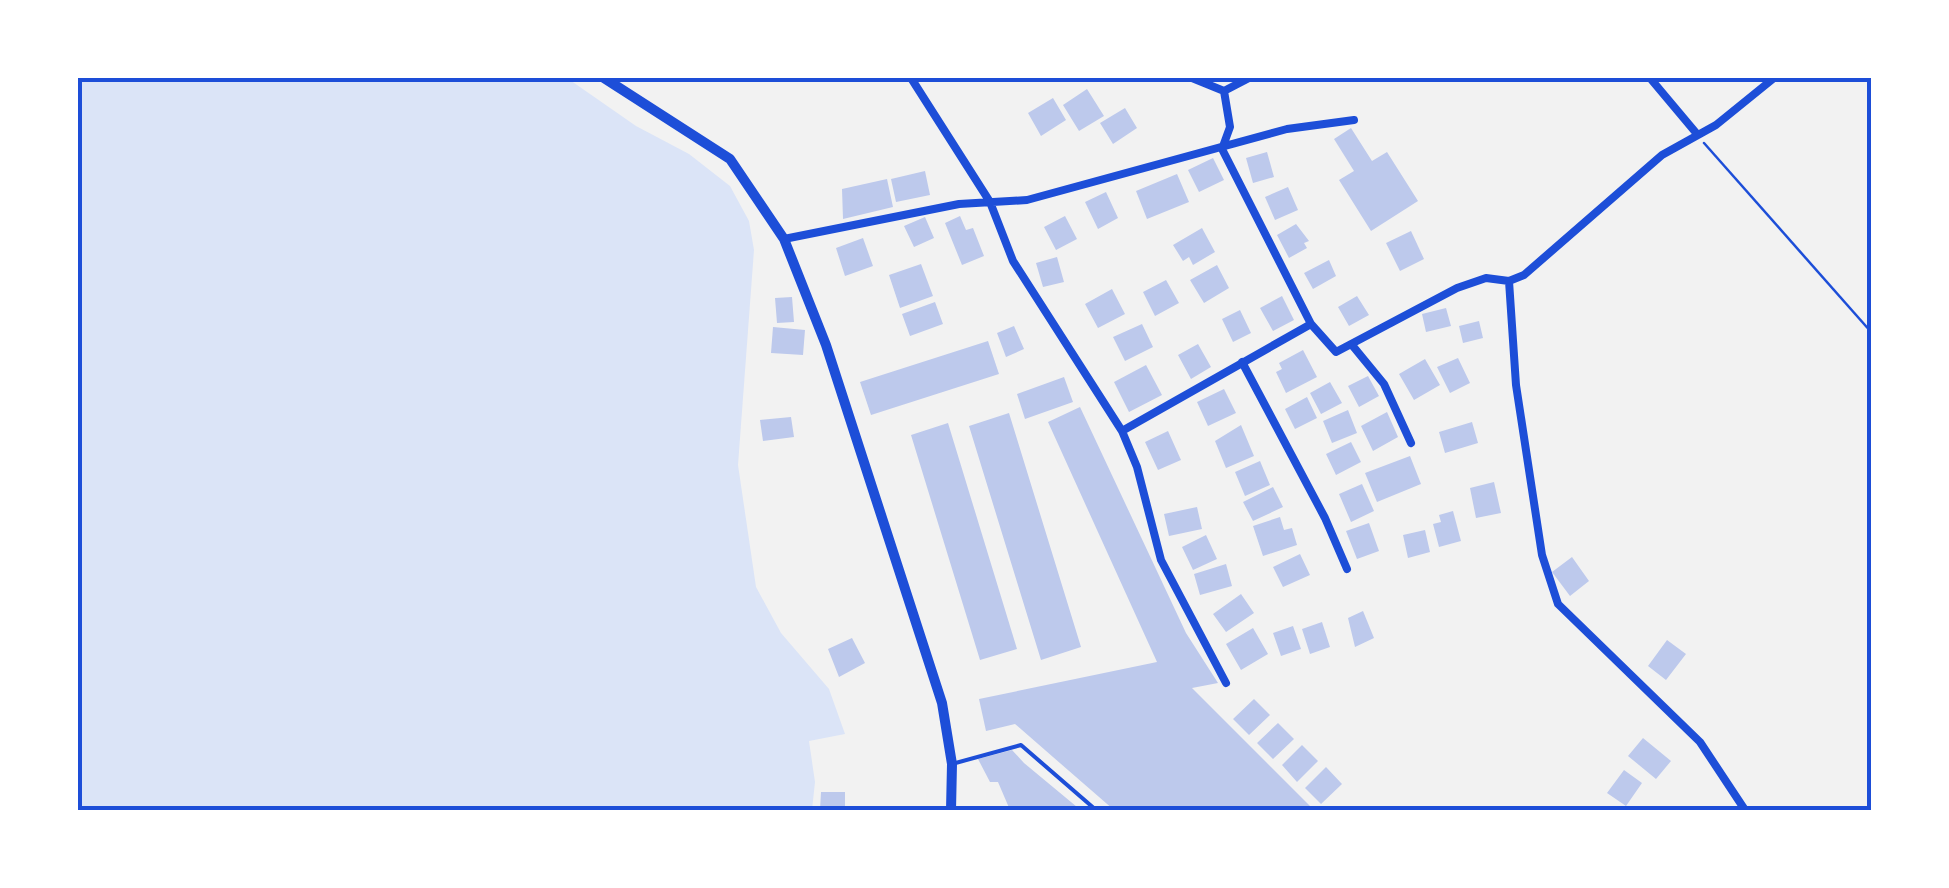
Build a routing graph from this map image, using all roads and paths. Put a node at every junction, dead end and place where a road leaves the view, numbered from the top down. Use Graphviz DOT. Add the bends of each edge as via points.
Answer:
graph roads {
  1 [pos="626,78"];
  2 [pos="910,78"];
  3 [pos="1192,78"];
  4 [pos="1250,78"];
  5 [pos="1650,78"];
  6 [pos="1774,78"];
  7 [pos="608,81"];
  8 [pos="1224,92"];
  9 [pos="1354,120"];
  10 [pos="1696,134"];
  11 [pos="1222,149"];
  12 [pos="990,202"];
  13 [pos="784,239"];
  14 [pos="1508,281"];
  15 [pos="1311,324"];
  16 [pos="1872,333"];
  17 [pos="1352,345"];
  18 [pos="1242,362"];
  19 [pos="1122,431"];
  20 [pos="1410,444"];
  21 [pos="1347,570"];
  22 [pos="1226,683"];
  23 [pos="952,764"];
  24 [pos="950,810"];
  25 [pos="1096,810"];
  26 [pos="1745,810"];
  1 -- 7 [label="lane"];
  2 -- 12 [label="street"];
  3 -- 8 [label="street"];
  4 -- 8 [label="street"];
  5 -- 10 [label="street"];
  6 -- 10 [label="street"];
  7 -- 13 [label="main road" via="730,159"];
  8 -- 11 [label="street" via="1230,127"];
  9 -- 11 [label="street" via="1287,129"];
  10 -- 14 [label="street" via="1662,155 1524,275"];
  10 -- 16 [label="path"];
  11 -- 12 [label="street" via="1027,200"];
  11 -- 15 [label="street"];
  12 -- 13 [label="street"];
  12 -- 19 [label="street" via="1013,261"];
  13 -- 23 [label="main road" via="821,329 942,704"];
  14 -- 17 [label="street" via="1486,278 1457,288"];
  14 -- 26 [label="street" via="1542,555 1558,604 1700,742"];
  15 -- 17 [label="street" via="1336,352"];
  15 -- 18 [label="street"];
  17 -- 20 [label="street" via="1384,384"];
  18 -- 19 [label="street"];
  18 -- 21 [label="street"];
  19 -- 22 [label="street" via="1161,560"];
  23 -- 24 [label="main road"];
  23 -- 25 [label="lane" via="1020,745"];
}
